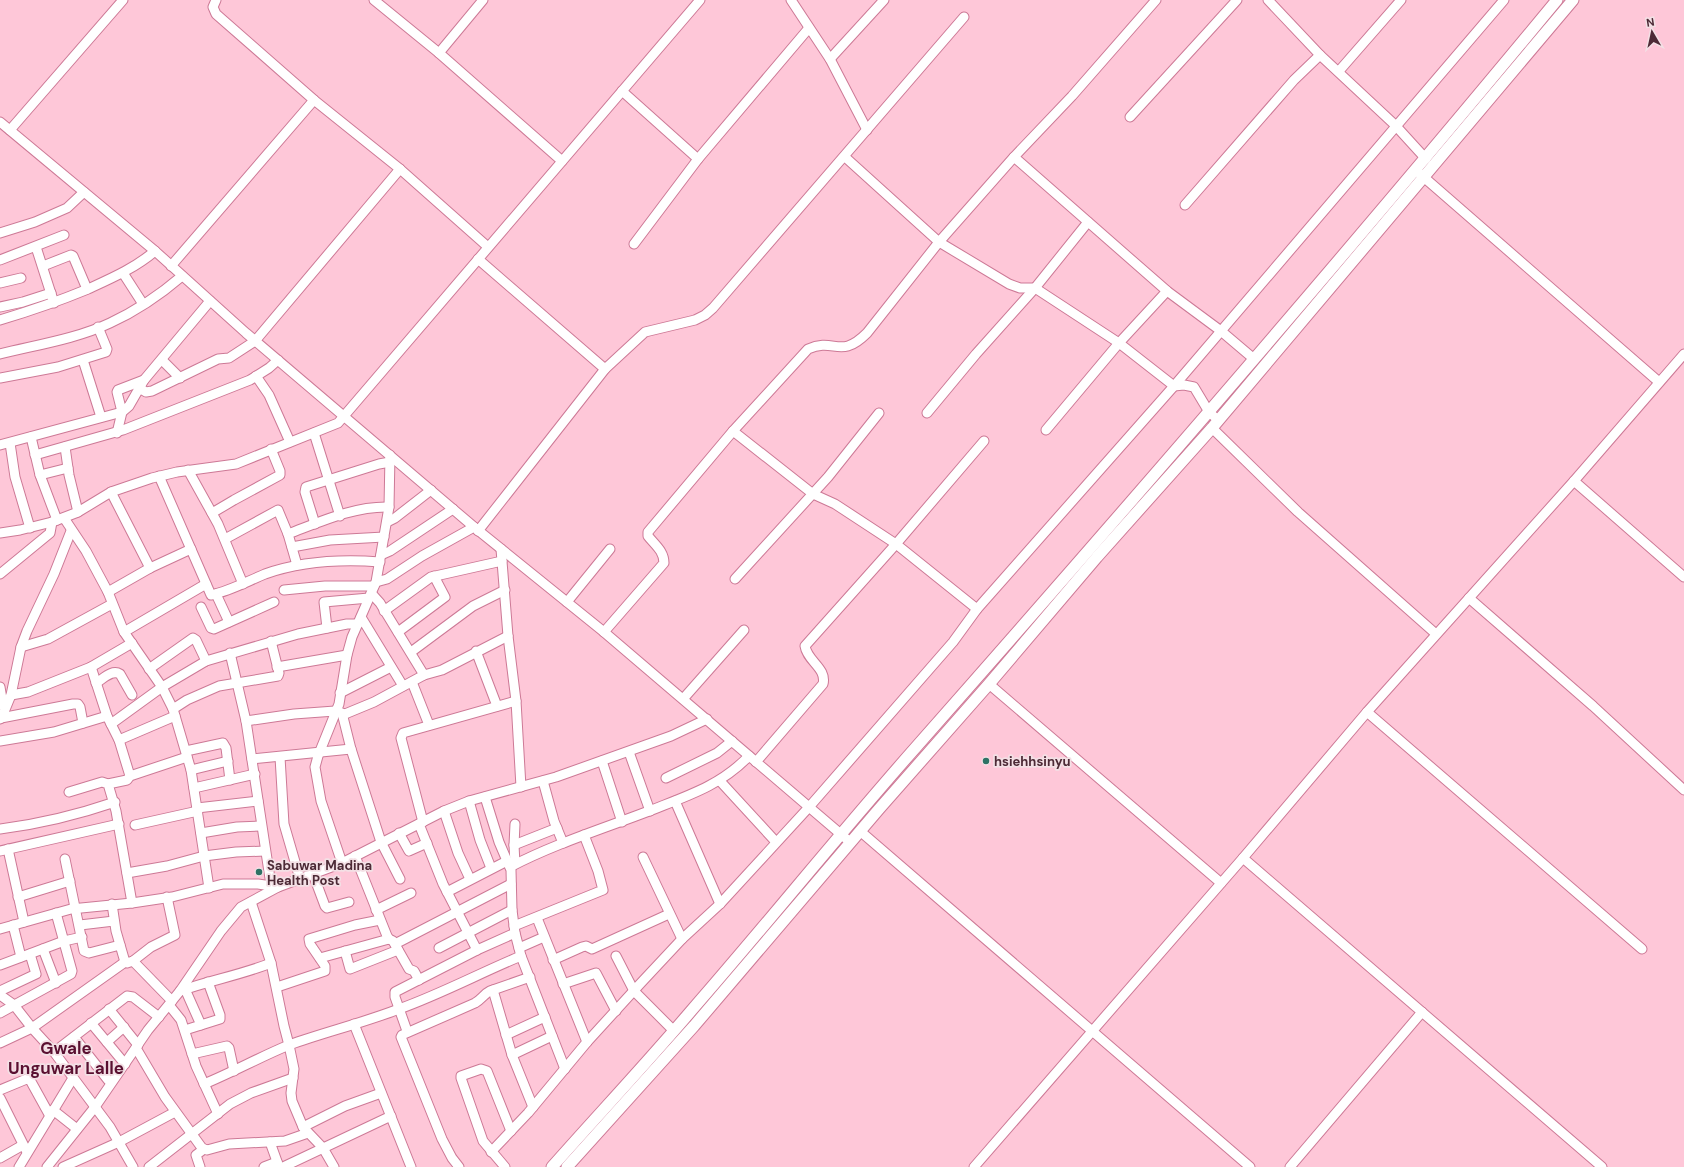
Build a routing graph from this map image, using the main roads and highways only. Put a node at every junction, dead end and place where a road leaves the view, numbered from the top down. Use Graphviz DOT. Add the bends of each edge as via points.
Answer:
graph roads {
  1 [pos="1557,0"];
  2 [pos="1573,0"];
  3 [pos="1420,174"];
  4 [pos="552,1167"];
  5 [pos="567,1167"];
  1 -- 3 [label="main road" via="1426,159"];
  2 -- 3 [label="main road"];
  3 -- 4 [label="main road" via="1254,359 978,679 916,747 674,1031"];
  3 -- 5 [label="main road" via="1215,424 850,842 694,1026"];
}
